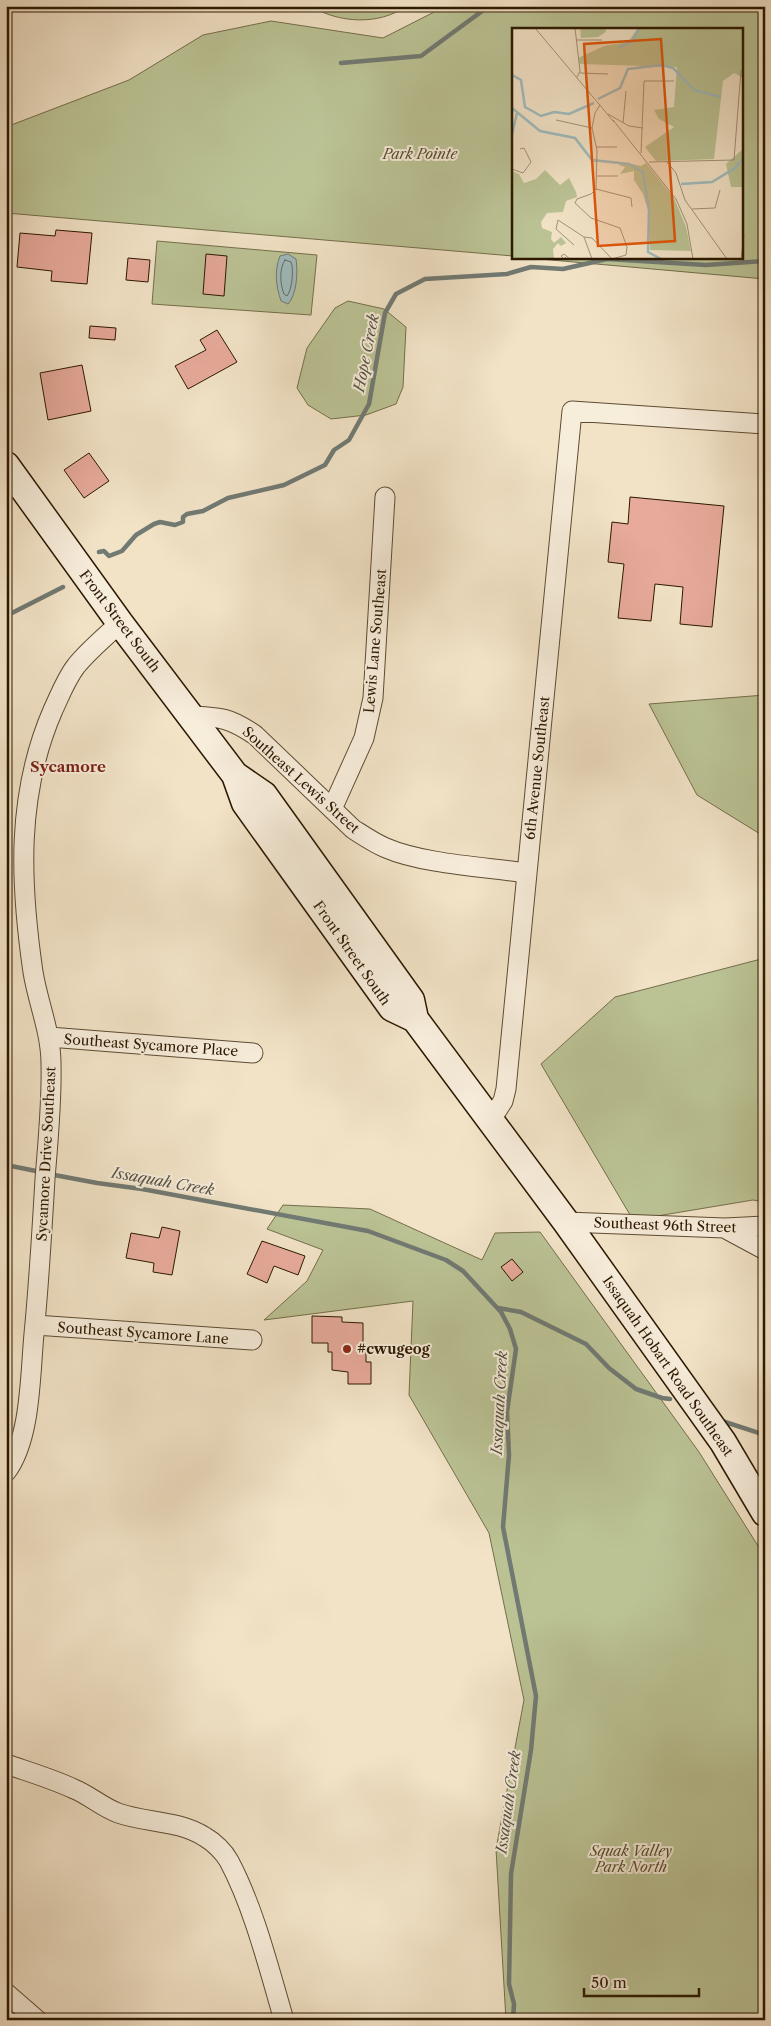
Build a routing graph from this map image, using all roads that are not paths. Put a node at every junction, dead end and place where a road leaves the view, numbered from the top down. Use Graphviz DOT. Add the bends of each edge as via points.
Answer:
graph roads {
  1 [pos="765,424"];
  2 [pos="6,465"];
  3 [pos="385,497"];
  4 [pos="120,623"];
  5 [pos="191,716"];
  6 [pos="332,809"];
  7 [pos="15,836"];
  8 [pos="526,873"];
  9 [pos="49,1037"];
  10 [pos="253,1053"];
  11 [pos="490,1121"];
  12 [pos="566,1222"];
  13 [pos="765,1226"];
  14 [pos="725,1228"];
  15 [pos="765,1250"];
  16 [pos="35,1325"];
  17 [pos="252,1340"];
  18 [pos="6,1472"];
  19 [pos="765,1513"];
  20 [pos="6,1764"];
  21 [pos="6,1993"];
  22 [pos="37,2020"];
  23 [pos="284,2020"];
  1 -- 8 [label="street, 6th Avenue Southeast" via="572,411"];
  2 -- 4 [label="main road, Front Street South"];
  3 -- 6 [label="street, Lewis Lane Southeast" via="373,698 364,738"];
  4 -- 5 [label="main road, Front Street South"];
  4 -- 7 [label="street, Sycamore Drive Southeast" via="86,653 62,691 37,754"];
  5 -- 6 [label="street, Southeast Lewis Street" via="222,717 255,735"];
  5 -- 11 [label="main road, Front Street South" via="235,775 245,803 327,900 392,1008 415,1019"];
  6 -- 8 [label="street, Southeast Lewis Street" via="353,828 388,849 433,860"];
  7 -- 9 [label="street, Sycamore Drive Southeast" via="33,975"];
  8 -- 11 [label="street, 6th Avenue Southeast" via="506,1089"];
  9 -- 10 [label="street, Southeast Sycamore Place"];
  9 -- 16 [label="street, Sycamore Drive Southeast" via="51,1089"];
  11 -- 12 [label="main road, Front Street South"];
  12 -- 14 [label="street, Southeast 96th Street"];
  12 -- 19 [label="main road, Issaquah Hobart Road Southeast" via="723,1442"];
  13 -- 14 [label="street, Southeast 96th Street"];
  14 -- 15 [label="street"];
  16 -- 17 [label="street, Southeast Sycamore Lane"];
  16 -- 18 [label="street, Sycamore Drive Southeast" via="24,1433"];
  20 -- 23 [label="street" via="75,1789 115,1812 182,1827 215,1844 228,1860 241,1888"];
  21 -- 22 [label="street"];
}
